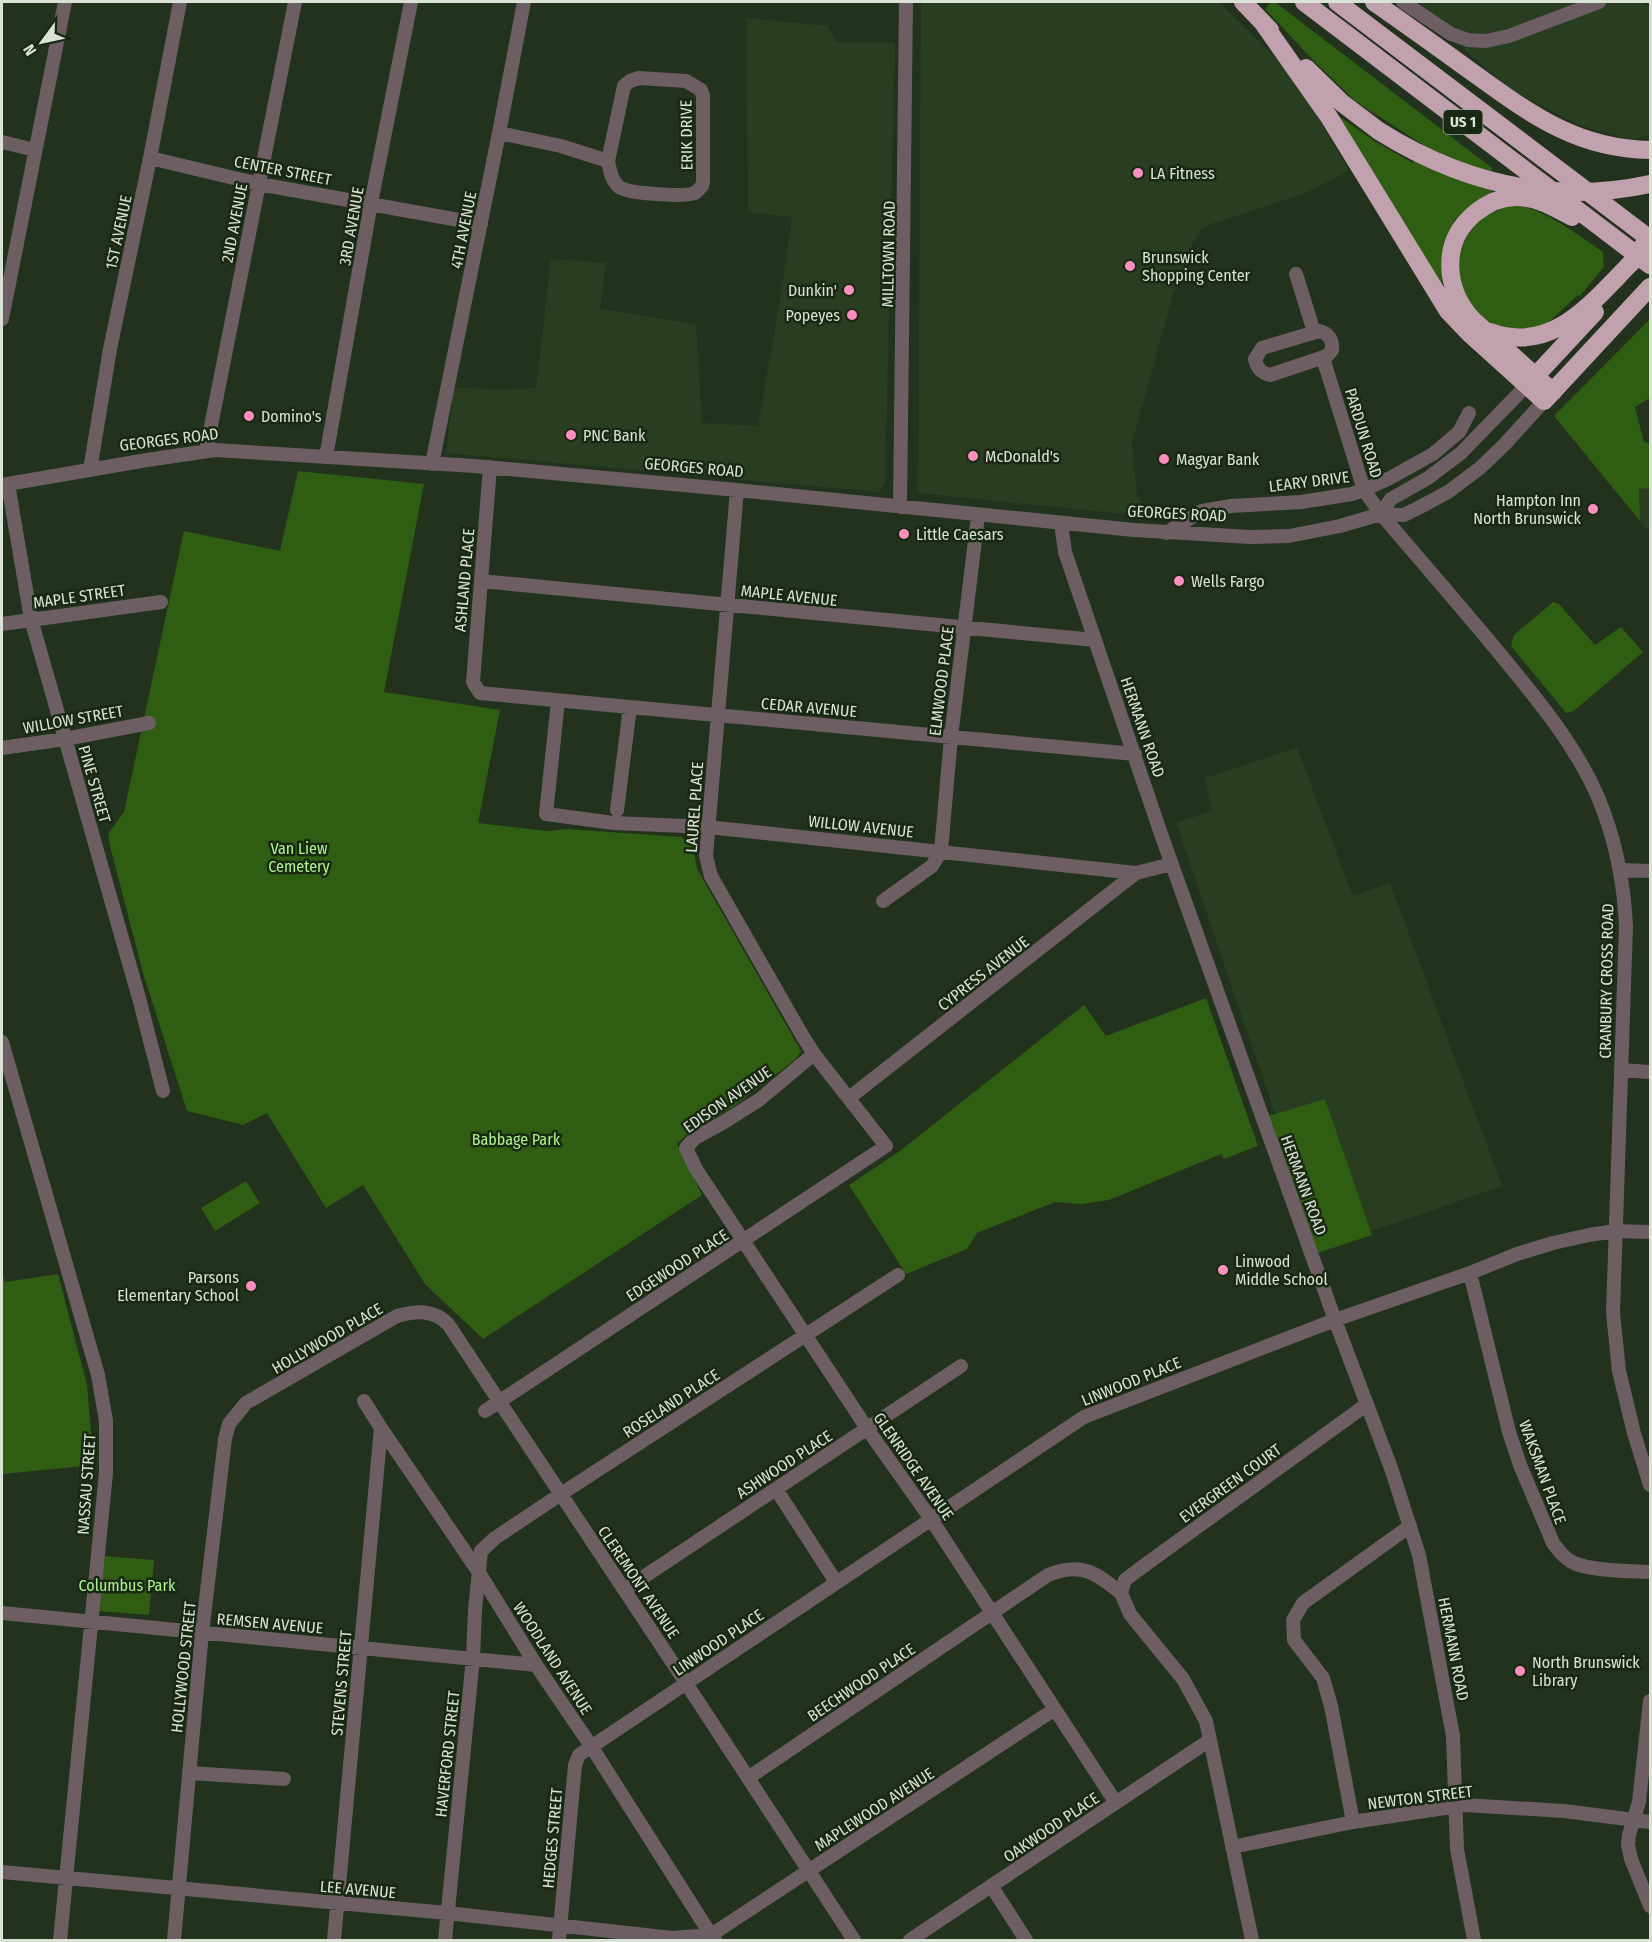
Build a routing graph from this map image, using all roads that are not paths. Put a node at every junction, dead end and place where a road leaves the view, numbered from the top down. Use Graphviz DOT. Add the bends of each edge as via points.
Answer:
graph roads {
  1 [pos="64,2"];
  2 [pos="180,2"];
  3 [pos="295,2"];
  4 [pos="411,2"];
  5 [pos="524,2"];
  6 [pos="906,2"];
  7 [pos="1243,2"];
  8 [pos="1304,2"];
  9 [pos="1337,2"];
  10 [pos="1374,2"];
  11 [pos="1403,2"];
  12 [pos="1599,2"];
  13 [pos="1263,22"];
  14 [pos="499,133"];
  15 [pos="2,142"];
  16 [pos="35,150"];
  17 [pos="1650,150"];
  18 [pos="150,158"];
  19 [pos="608,161"];
  20 [pos="259,184"];
  21 [pos="1650,184"];
  22 [pos="371,203"];
  23 [pos="481,224"];
  24 [pos="1650,237"];
  25 [pos="1622,243"];
  26 [pos="1650,266"];
  27 [pos="1296,274"];
  28 [pos="1650,287"];
  29 [pos="1591,309"];
  30 [pos="2,319"];
  31 [pos="1486,330"];
  32 [pos="1314,332"];
  33 [pos="1323,358"];
  34 [pos="1531,381"];
  35 [pos="1549,397"];
  36 [pos="1469,414"];
  37 [pos="207,451"];
  38 [pos="326,457"];
  39 [pos="432,464"];
  40 [pos="490,467"];
  41 [pos="90,470"];
  42 [pos="5,484"];
  43 [pos="737,490"];
  44 [pos="1364,490"];
  45 [pos="900,507"];
  46 [pos="1381,514"];
  47 [pos="978,516"];
  48 [pos="1061,524"];
  49 [pos="1166,533"];
  50 [pos="481,581"];
  51 [pos="161,602"];
  52 [pos="727,605"];
  53 [pos="31,619"];
  54 [pos="2,624"];
  55 [pos="964,628"];
  56 [pos="1095,640"];
  57 [pos="480,693"];
  58 [pos="558,700"];
  59 [pos="630,707"];
  60 [pos="717,715"];
  61 [pos="149,723"];
  62 [pos="951,737"];
  63 [pos="65,739"];
  64 [pos="2,748"];
  65 [pos="1135,754"];
  66 [pos="617,810"];
  67 [pos="708,827"];
  68 [pos="941,851"];
  69 [pos="1172,864"];
  70 [pos="1620,870"];
  71 [pos="1650,871"];
  72 [pos="1136,873"];
  73 [pos="884,901"];
  74 [pos="2,1041"];
  75 [pos="814,1054"];
  76 [pos="1621,1070"];
  77 [pos="1650,1072"];
  78 [pos="163,1090"];
  79 [pos="849,1098"];
  80 [pos="886,1146"];
  81 [pos="686,1148"];
  82 [pos="1616,1231"];
  83 [pos="1650,1232"];
  84 [pos="744,1241"];
  85 [pos="1470,1272"];
  86 [pos="898,1275"];
  87 [pos="428,1312"];
  88 [pos="1335,1320"];
  89 [pos="806,1336"];
  90 [pos="961,1366"];
  91 [pos="364,1401"];
  92 [pos="499,1402"];
  93 [pos="246,1403"];
  94 [pos="1366,1405"];
  95 [pos="485,1411"];
  96 [pos="381,1428"];
  97 [pos="868,1430"];
  98 [pos="1650,1485"];
  99 [pos="776,1489"];
  100 [pos="561,1494"];
  101 [pos="932,1519"];
  102 [pos="1410,1526"];
  103 [pos="478,1571"];
  104 [pos="1650,1572"];
  105 [pos="836,1582"];
  106 [pos="624,1590"];
  107 [pos="1121,1593"];
  108 [pos="993,1613"];
  109 [pos="2,1614"];
  110 [pos="91,1621"];
  111 [pos="202,1633"];
  112 [pos="361,1647"];
  113 [pos="473,1658"];
  114 [pos="536,1665"];
  115 [pos="686,1683"];
  116 [pos="1650,1701"];
  117 [pos="1055,1709"];
  118 [pos="1210,1740"];
  119 [pos="591,1746"];
  120 [pos="189,1773"];
  121 [pos="748,1778"];
  122 [pos="284,1779"];
  123 [pos="1116,1803"];
  124 [pos="1456,1806"];
  125 [pos="1634,1820"];
  126 [pos="1650,1821"];
  127 [pos="1353,1822"];
  128 [pos="1232,1847"];
  129 [pos="809,1871"];
  130 [pos="2,1872"];
  131 [pos="66,1878"];
  132 [pos="992,1887"];
  133 [pos="179,1889"];
  134 [pos="337,1904"];
  135 [pos="1650,1906"];
  136 [pos="447,1913"];
  137 [pos="561,1925"];
  138 [pos="673,1939"];
  139 [pos="713,1939"];
  140 [pos="60,1941"];
  141 [pos="174,1941"];
  142 [pos="334,1941"];
  143 [pos="445,1941"];
  144 [pos="560,1941"];
  145 [pos="854,1941"];
  146 [pos="910,1941"];
  147 [pos="1026,1941"];
  148 [pos="1252,1941"];
  149 [pos="1474,1941"];
  1 -- 16 [label="street"];
  2 -- 18 [label="street, 1ST AVENUE"];
  3 -- 20 [label="street, 2ND AVENUE"];
  4 -- 22 [label="street, 3RD AVENUE"];
  5 -- 14 [label="street, 4TH AVENUE"];
  6 -- 45 [label="street, MILLTOWN ROAD"];
  7 -- 13 [label="highway"];
  8 -- 25 [label="highway, US 1"];
  9 -- 24 [label="highway, US 1"];
  10 -- 17 [label="highway" via="1551,125 1601,143"];
  11 -- 12 [label="street" via="1451,34 1486,41"];
  13 -- 21 [label="highway, bridge" via="1355,114 1433,161 1516,186 1580,192"];
  13 -- 34 [label="highway" via="1329,117 1448,311"];
  14 -- 19 [label="street"];
  14 -- 23 [label="street, 4TH AVENUE"];
  15 -- 16 [label="street"];
  16 -- 30 [label="street"];
  18 -- 20 [label="street, CENTER STREET"];
  18 -- 41 [label="street, 1ST AVENUE" via="110,349"];
  19 -- 19 [label="street, ERIK DRIVE" via="624,86 630,81 686,81 701,90 703,181 697,192 630,192 610,174"];
  20 -- 22 [label="street, CENTER STREET"];
  20 -- 37 [label="street, 2ND AVENUE"];
  22 -- 23 [label="street, CENTER STREET"];
  22 -- 38 [label="street, 3RD AVENUE"];
  23 -- 39 [label="street, 4TH AVENUE"];
  24 -- 29 [label="highway, bridge"];
  25 -- 26 [label="highway, US 1"];
  25 -- 31 [label="highway" via="1537,200 1508,198 1482,207 1457,235 1451,250 1450,272 1459,302"];
  27 -- 32 [label="street"];
  28 -- 35 [label="highway, GEORGES ROAD"];
  29 -- 31 [label="highway" via="1538,336 1517,338"];
  29 -- 34 [label="highway, GEORGES ROAD"];
  31 -- 34 [label="highway"];
  32 -- 33 [label="street" via="1326,334 1332,341 1332,350"];
  32 -- 33 [label="street" via="1262,348 1255,359 1257,365 1270,375"];
  33 -- 44 [label="street, PARDUN ROAD"];
  34 -- 35 [label="highway"];
  34 -- 46 [label="street, GEORGES ROAD" via="1461,453 1391,499"];
  35 -- 46 [label="street, GEORGES ROAD" via="1493,456 1448,492 1404,515"];
  36 -- 44 [label="street, LEARY DRIVE" via="1459,432 1433,454"];
  37 -- 38 [label="street, GEORGES ROAD"];
  37 -- 41 [label="street, GEORGES ROAD"];
  38 -- 39 [label="street, GEORGES ROAD"];
  39 -- 40 [label="street, GEORGES ROAD"];
  40 -- 43 [label="street, GEORGES ROAD"];
  40 -- 50 [label="street, ASHLAND PLACE"];
  41 -- 42 [label="street, GEORGES ROAD"];
  42 -- 53 [label="street, PINE STREET"];
  43 -- 45 [label="street, GEORGES ROAD"];
  43 -- 52 [label="street, LAUREL PLACE"];
  44 -- 46 [label="street, PARDUN ROAD"];
  44 -- 49 [label="street, LEARY DRIVE" via="1301,502 1202,511"];
  45 -- 47 [label="street, GEORGES ROAD"];
  46 -- 49 [label="street, GEORGES ROAD" via="1289,536"];
  46 -- 70 [label="street, CRANBURY CROSS ROAD" via="1537,699 1581,763 1605,815"];
  47 -- 48 [label="street, GEORGES ROAD"];
  47 -- 55 [label="street, ELMWOOD PLACE"];
  48 -- 49 [label="street, GEORGES ROAD"];
  48 -- 56 [label="street, HERMANN ROAD" via="1065,552"];
  50 -- 52 [label="street, MAPLE AVENUE"];
  50 -- 57 [label="street, ASHLAND PLACE" via="473,682"];
  51 -- 53 [label="street, MAPLE STREET"];
  52 -- 55 [label="street, MAPLE AVENUE"];
  52 -- 60 [label="street, LAUREL PLACE"];
  53 -- 54 [label="street, MAPLE STREET"];
  53 -- 63 [label="street, PINE STREET"];
  55 -- 56 [label="street, MAPLE AVENUE"];
  55 -- 62 [label="street, ELMWOOD PLACE"];
  56 -- 65 [label="street, HERMANN ROAD"];
  57 -- 58 [label="street, CEDAR AVENUE"];
  58 -- 59 [label="street, CEDAR AVENUE"];
  58 -- 67 [label="street, WILLOW AVENUE" via="546,814 614,823"];
  59 -- 60 [label="street, CEDAR AVENUE"];
  59 -- 66 [label="street"];
  60 -- 62 [label="street, CEDAR AVENUE"];
  60 -- 67 [label="street, LAUREL PLACE"];
  61 -- 63 [label="street, WILLOW STREET"];
  62 -- 65 [label="street, CEDAR AVENUE"];
  62 -- 68 [label="street, ELMWOOD PLACE"];
  63 -- 64 [label="street, WILLOW STREET"];
  63 -- 78 [label="street, PINE STREET"];
  65 -- 69 [label="street, HERMANN ROAD"];
  67 -- 68 [label="street, WILLOW AVENUE"];
  67 -- 75 [label="street, LAUREL PLACE" via="706,856 711,876"];
  68 -- 72 [label="street, WILLOW AVENUE"];
  68 -- 73 [label="street" via="932,866"];
  69 -- 72 [label="street, WILLOW AVENUE"];
  69 -- 88 [label="street, HERMANN ROAD"];
  70 -- 71 [label="street"];
  70 -- 76 [label="street, CRANBURY CROSS ROAD" via="1626,926"];
  72 -- 79 [label="street, CYPRESS AVENUE"];
  74 -- 110 [label="street, NASSAU STREET" via="103,1398 107,1456"];
  75 -- 79 [label="street, LAUREL PLACE"];
  75 -- 81 [label="street, EDISON AVENUE" via="759,1100 695,1138"];
  76 -- 77 [label="street"];
  76 -- 82 [label="street, CRANBURY CROSS ROAD"];
  79 -- 80 [label="street, LAUREL PLACE"];
  80 -- 84 [label="street, EDGEWOOD PLACE"];
  81 -- 84 [label="street, GLENRIDGE AVENUE"];
  82 -- 83 [label="street, LINWOOD PLACE"];
  82 -- 85 [label="street, LINWOOD PLACE" via="1553,1243"];
  82 -- 98 [label="street, CRANBURY CROSS ROAD" via="1613,1313 1619,1371"];
  84 -- 89 [label="street, GLENRIDGE AVENUE"];
  84 -- 92 [label="street, EDGEWOOD PLACE"];
  85 -- 88 [label="street, LINWOOD PLACE"];
  85 -- 104 [label="street, WAKSMAN PLACE" via="1509,1432 1553,1543 1560,1553 1583,1566"];
  86 -- 89 [label="street, ROSELAND PLACE"];
  87 -- 92 [label="street, CLEREMONT AVENUE" via="448,1324"];
  87 -- 93 [label="street, HOLLYWOOD PLACE" via="397,1316"];
  88 -- 94 [label="street, HERMANN ROAD"];
  88 -- 101 [label="street, LINWOOD PLACE" via="1084,1417"];
  89 -- 97 [label="street, GLENRIDGE AVENUE"];
  89 -- 100 [label="street, ROSELAND PLACE"];
  90 -- 97 [label="street, ASHWOOD PLACE"];
  91 -- 96 [label="street, WOODLAND AVENUE"];
  92 -- 95 [label="street, EDGEWOOD PLACE"];
  92 -- 100 [label="street, CLEREMONT AVENUE"];
  93 -- 111 [label="street, HOLLYWOOD STREET" via="229,1424 225,1439"];
  94 -- 102 [label="street, HERMANN ROAD"];
  94 -- 107 [label="street, EVERGREEN COURT" via="1138,1569 1125,1580"];
  96 -- 103 [label="street, WOODLAND AVENUE"];
  96 -- 112 [label="street, STEVENS STREET"];
  97 -- 99 [label="street, ASHWOOD PLACE"];
  97 -- 101 [label="street, GLENRIDGE AVENUE"];
  99 -- 105 [label="street"];
  99 -- 106 [label="street, ASHWOOD PLACE"];
  100 -- 103 [label="street, ROSELAND PLACE" via="495,1538 481,1551"];
  100 -- 106 [label="street, CLEREMONT AVENUE"];
  101 -- 105 [label="street, LINWOOD PLACE"];
  101 -- 108 [label="street, GLENRIDGE AVENUE"];
  102 -- 124 [label="street, HERMANN ROAD" via="1452,1725"];
  102 -- 127 [label="street" via="1303,1603 1293,1620 1294,1640 1323,1678"];
  103 -- 113 [label="street, HAVERFORD STREET"];
  103 -- 114 [label="street, WOODLAND AVENUE"];
  105 -- 115 [label="street, LINWOOD PLACE"];
  106 -- 115 [label="street, CLEREMONT AVENUE"];
  107 -- 108 [label="street" via="1100,1576 1080,1569 1064,1569 1048,1575"];
  107 -- 118 [label="street" via="1130,1614 1183,1679 1206,1721"];
  108 -- 117 [label="street, GLENRIDGE AVENUE"];
  108 -- 121 [label="street, BEECHWOOD PLACE"];
  109 -- 110 [label="street, REMSEN AVENUE"];
  110 -- 111 [label="street, REMSEN AVENUE"];
  110 -- 131 [label="street, NASSAU STREET"];
  111 -- 112 [label="street, REMSEN AVENUE"];
  111 -- 120 [label="street, HOLLYWOOD STREET"];
  112 -- 113 [label="street, REMSEN AVENUE"];
  112 -- 134 [label="street, STEVENS STREET"];
  113 -- 114 [label="street, REMSEN AVENUE"];
  113 -- 136 [label="street, HAVERFORD STREET"];
  114 -- 119 [label="street, WOODLAND AVENUE"];
  115 -- 119 [label="street, LINWOOD PLACE"];
  115 -- 121 [label="street, CLEREMONT AVENUE"];
  116 -- 125 [label="street" via="1640,1802"];
  117 -- 123 [label="street, GLENRIDGE AVENUE"];
  117 -- 129 [label="street, MAPLEWOOD AVENUE"];
  118 -- 123 [label="street, OAKWOOD PLACE"];
  118 -- 128 [label="street"];
  119 -- 137 [label="street, HEDGES STREET" via="576,1760"];
  119 -- 139 [label="street, WOODLAND AVENUE"];
  120 -- 122 [label="street"];
  120 -- 133 [label="street, HOLLYWOOD STREET"];
  121 -- 129 [label="street, CLEREMONT AVENUE"];
  123 -- 132 [label="street, OAKWOOD PLACE"];
  124 -- 125 [label="street, NEWTON STREET"];
  124 -- 127 [label="street, NEWTON STREET"];
  124 -- 149 [label="street, HERMANN ROAD" via="1459,1863"];
  125 -- 126 [label="street, NEWTON STREET"];
  125 -- 135 [label="street" via="1629,1852"];
  127 -- 128 [label="street, NEWTON STREET"];
  128 -- 148 [label="street"];
  129 -- 139 [label="street, MAPLEWOOD AVENUE"];
  129 -- 145 [label="street, CLEREMONT AVENUE"];
  130 -- 131 [label="street, LEE AVENUE"];
  131 -- 133 [label="street, LEE AVENUE"];
  131 -- 140 [label="street, NASSAU STREET"];
  132 -- 146 [label="street, OAKWOOD PLACE"];
  132 -- 147 [label="street"];
  133 -- 134 [label="street, LEE AVENUE"];
  133 -- 141 [label="street, HOLLYWOOD STREET"];
  134 -- 136 [label="street, LEE AVENUE"];
  134 -- 142 [label="street, STEVENS STREET"];
  136 -- 137 [label="street, LEE AVENUE"];
  136 -- 143 [label="street, HAVERFORD STREET"];
  137 -- 138 [label="street, LEE AVENUE"];
  137 -- 144 [label="street, HEDGES STREET"];
  138 -- 139 [label="street, LEE AVENUE"];
}
